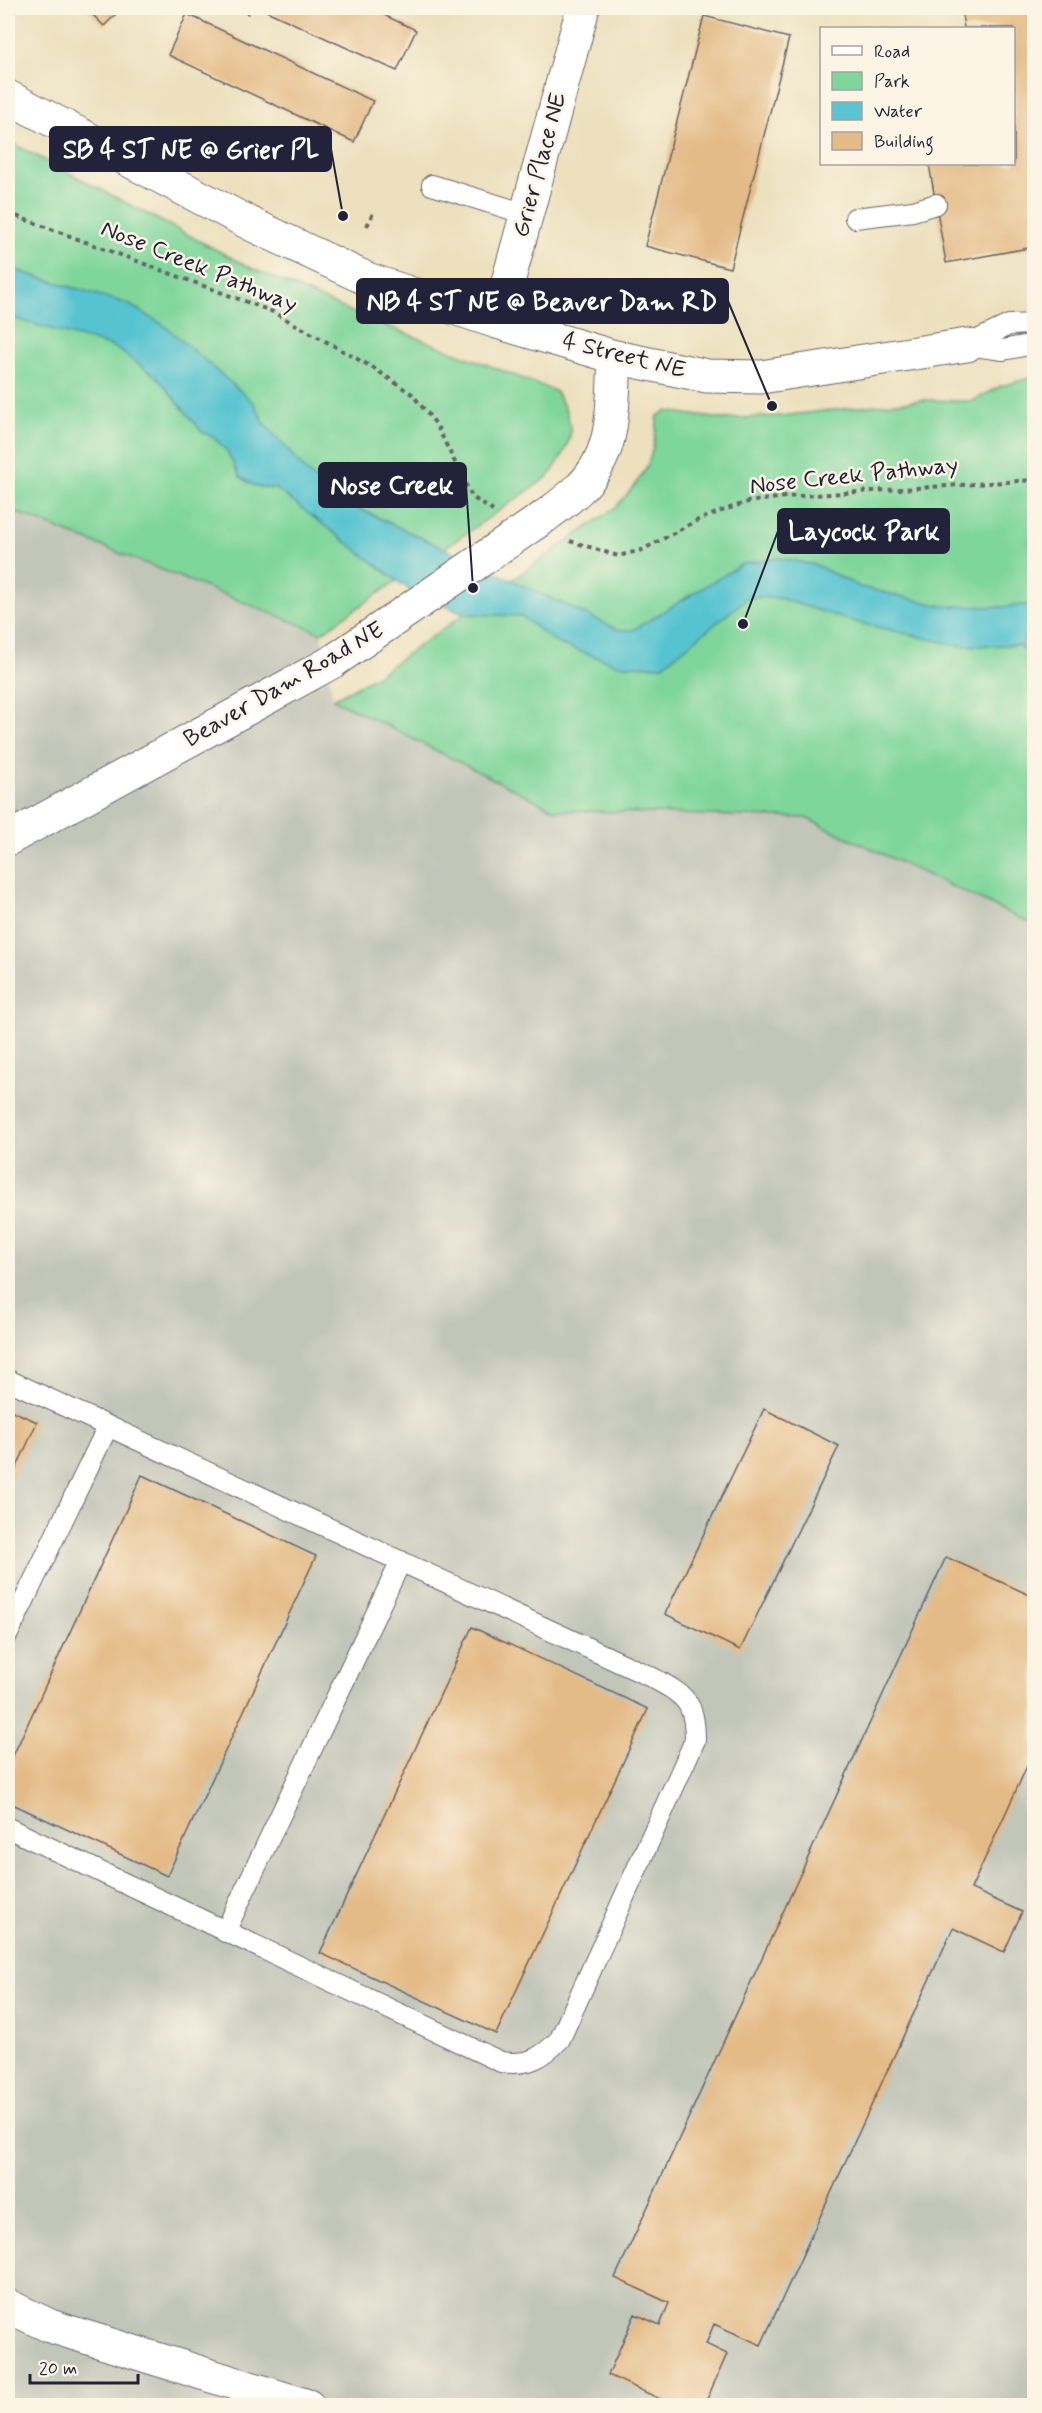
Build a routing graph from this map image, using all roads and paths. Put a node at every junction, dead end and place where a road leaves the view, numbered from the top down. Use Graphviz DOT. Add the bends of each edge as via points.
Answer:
graph roads {
  1 [pos="583,8"];
  2 [pos="8,97"];
  3 [pos="432,185"];
  4 [pos="936,204"];
  5 [pos="374,211"];
  6 [pos="8,213"];
  7 [pos="526,214"];
  8 [pos="855,218"];
  9 [pos="367,226"];
  10 [pos="497,322"];
  11 [pos="1035,324"];
  12 [pos="1035,344"];
  13 [pos="967,345"];
  14 [pos="615,357"];
  15 [pos="1035,480"];
  16 [pos="499,514"];
  17 [pos="552,527"];
  18 [pos="8,839"];
  19 [pos="8,1380"];
  20 [pos="108,1426"];
  21 [pos="401,1561"];
  22 [pos="8,1634"];
  23 [pos="8,1828"];
  24 [pos="225,1932"];
  25 [pos="8,2306"];
  26 [pos="308,2406"];
  1 -- 7 [label="street, Grier Place NE"];
  2 -- 10 [label="street, 4 Street NE" via="255,226 367,279"];
  3 -- 7 [label="lane"];
  4 -- 8 [label="lane" via="914,211"];
  5 -- 9 [label="path"];
  6 -- 16 [label="path, Nose Creek Pathway" via="271,311 372,368 412,394 436,424 472,497"];
  7 -- 10 [label="street, Grier Place NE"];
  10 -- 14 [label="street, 4 Street NE"];
  11 -- 13 [label="lane, 4 Street NE" via="1009,325"];
  12 -- 13 [label="lane, 4 Street NE" via="1003,350"];
  13 -- 14 [label="street, 4 Street NE" via="761,377 707,376"];
  14 -- 17 [label="street, Beaver Dam Road NE" via="611,433 602,460"];
  15 -- 17 [label="path, Nose Creek Pathway" via="748,502 698,520 642,550 618,556 590,549"];
  17 -- 18 [label="street, Beaver Dam Road NE, bridge" via="332,662"];
  19 -- 20 [label="lane"];
  20 -- 21 [label="lane"];
  20 -- 22 [label="lane"];
  21 -- 24 [label="lane"];
  21 -- 24 [label="lane" via="651,1677 681,1693 691,1707 695,1740 560,2039 533,2062 501,2062"];
  23 -- 24 [label="lane"];
  25 -- 26 [label="street" via="50,2326"];
}
